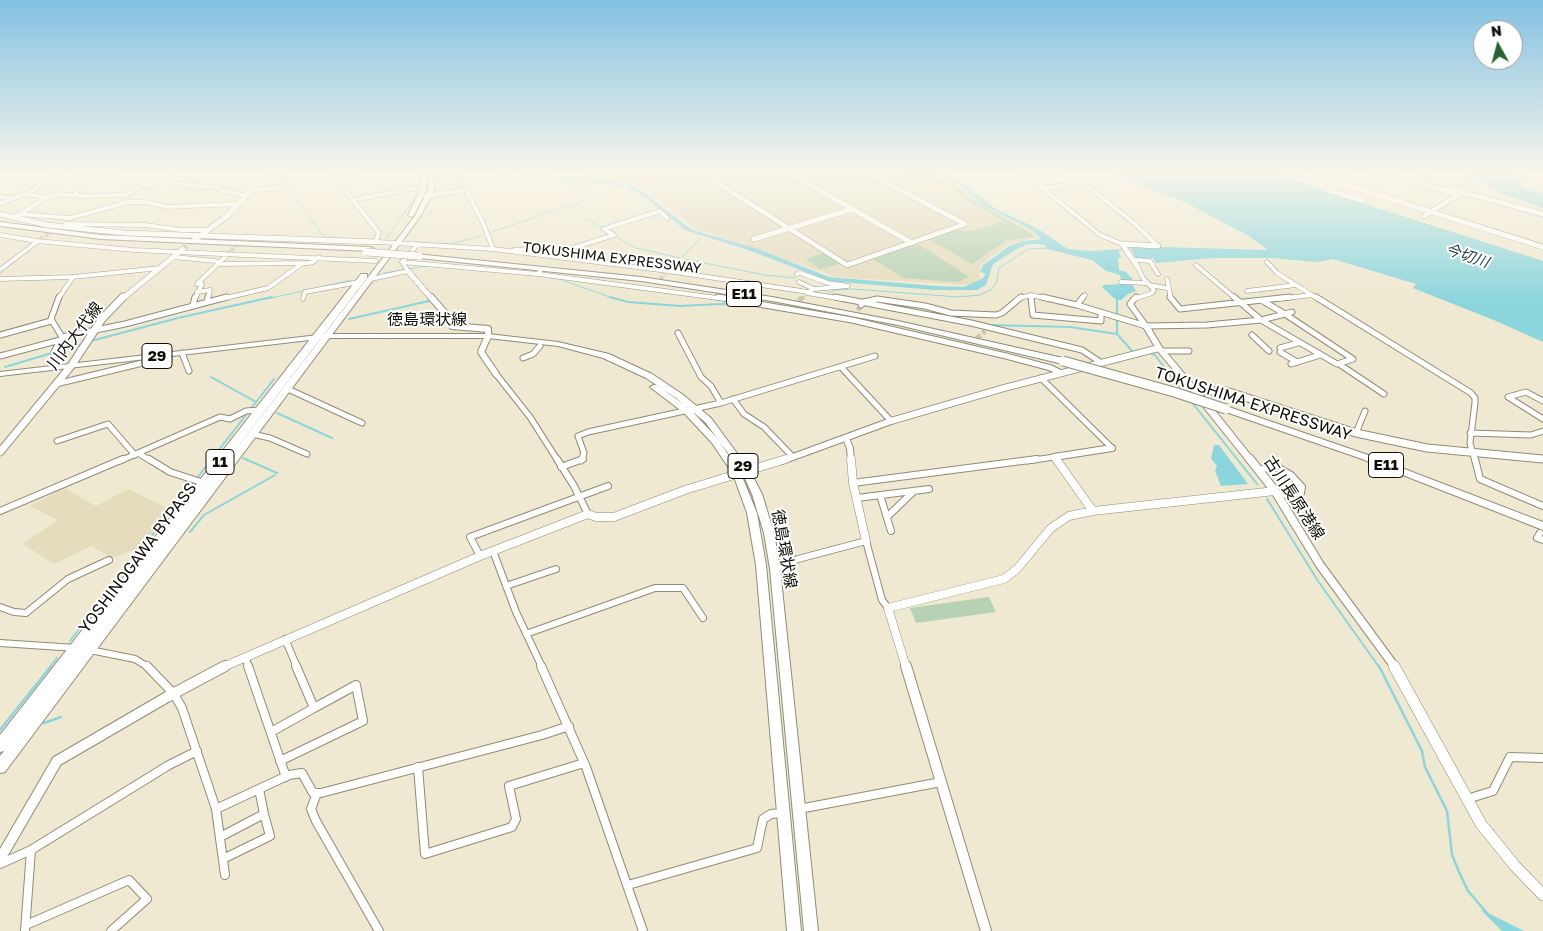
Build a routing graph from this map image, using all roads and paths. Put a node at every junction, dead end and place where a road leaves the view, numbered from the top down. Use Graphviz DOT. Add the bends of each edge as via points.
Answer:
graph roads {
  1 [pos="1,214"];
  2 [pos="20,214"];
  3 [pos="26,214"];
  4 [pos="82,214"];
  5 [pos="228,214"];
  6 [pos="365,214"];
  7 [pos="411,214"];
  8 [pos="479,214"];
  9 [pos="649,214"];
  10 [pos="663,214"];
  11 [pos="767,214"];
  12 [pos="835,214"];
  13 [pos="862,214"];
  14 [pos="947,214"];
  15 [pos="1074,214"];
  16 [pos="1124,214"];
  17 [pos="1427,214"];
  18 [pos="1440,214"];
  19 [pos="1424,216"];
  20 [pos="13,218"];
  21 [pos="70,218"];
  22 [pos="667,218"];
  23 [pos="0,224"];
  24 [pos="61,227"];
  25 [pos="0,228"];
  26 [pos="789,228"];
  27 [pos="206,230"];
  28 [pos="0,235"];
  29 [pos="199,236"];
  30 [pos="754,239"];
  31 [pos="1543,239"];
  32 [pos="38,240"];
  33 [pos="194,240"];
  34 [pos="378,242"];
  35 [pos="394,243"];
  36 [pos="912,243"];
  37 [pos="1122,244"];
  38 [pos="1536,245"];
  39 [pos="1158,246"];
  40 [pos="1543,247"];
  41 [pos="493,249"];
  42 [pos="181,251"];
  43 [pos="368,251"];
  44 [pos="420,251"];
  45 [pos="229,252"];
  46 [pos="173,257"];
  47 [pos="551,257"];
  48 [pos="319,258"];
  49 [pos="376,261"];
  50 [pos="402,262"];
  51 [pos="1267,262"];
  52 [pos="219,263"];
  53 [pos="303,263"];
  54 [pos="1136,263"];
  55 [pos="1196,265"];
  56 [pos="160,268"];
  57 [pos="0,270"];
  58 [pos="407,270"];
  59 [pos="122,272"];
  60 [pos="797,274"];
  61 [pos="1158,274"];
  62 [pos="73,278"];
  63 [pos="370,278"];
  64 [pos="0,279"];
  65 [pos="1167,279"];
  66 [pos="116,280"];
  67 [pos="359,282"];
  68 [pos="799,282"];
  69 [pos="1121,282"];
  70 [pos="1148,284"];
  71 [pos="1296,285"];
  72 [pos="1167,288"];
  73 [pos="1255,290"];
  74 [pos="1247,291"];
  75 [pos="197,292"];
  76 [pos="810,292"];
  77 [pos="1031,295"];
  78 [pos="1085,295"];
  79 [pos="1312,295"];
  80 [pos="303,299"];
  81 [pos="1265,300"];
  82 [pos="207,302"];
  83 [pos="1241,303"];
  84 [pos="863,304"];
  85 [pos="194,305"];
  86 [pos="1076,305"];
  87 [pos="1292,312"];
  88 [pos="1100,313"];
  89 [pos="1284,314"];
  90 [pos="51,320"];
  91 [pos="1261,320"];
  92 [pos="1146,326"];
  93 [pos="990,327"];
  94 [pos="92,331"];
  95 [pos="985,331"];
  96 [pos="678,333"];
  97 [pos="0,335"];
  98 [pos="1252,335"];
  99 [pos="61,338"];
  100 [pos="322,338"];
  101 [pos="487,338"];
  102 [pos="1298,343"];
  103 [pos="540,346"];
  104 [pos="1161,349"];
  105 [pos="1189,351"];
  106 [pos="1269,351"];
  107 [pos="182,353"];
  108 [pos="170,354"];
  109 [pos="1320,355"];
  110 [pos="0,356"];
  111 [pos="875,356"];
  112 [pos="522,358"];
  113 [pos="1100,362"];
  114 [pos="1297,362"];
  115 [pos="1291,364"];
  116 [pos="1339,364"];
  117 [pos="71,366"];
  118 [pos="57,368"];
  119 [pos="842,368"];
  120 [pos="189,371"];
  121 [pos="1061,372"];
  122 [pos="0,374"];
  123 [pos="496,374"];
  124 [pos="1041,378"];
  125 [pos="56,384"];
  126 [pos="288,389"];
  127 [pos="1195,391"];
  128 [pos="1384,394"];
  129 [pos="733,399"];
  130 [pos="1543,401"];
  131 [pos="721,403"];
  132 [pos="253,410"];
  133 [pos="692,410"];
  134 [pos="1365,411"];
  135 [pos="1543,419"];
  136 [pos="892,421"];
  137 [pos="362,423"];
  138 [pos="1543,432"];
  139 [pos="1356,433"];
  140 [pos="1470,433"];
  141 [pos="252,434"];
  142 [pos="846,439"];
  143 [pos="57,441"];
  144 [pos="1112,448"];
  145 [pos="0,452"];
  146 [pos="1472,453"];
  147 [pos="136,454"];
  148 [pos="308,454"];
  149 [pos="793,457"];
  150 [pos="1054,457"];
  151 [pos="1543,459"];
  152 [pos="561,467"];
  153 [pos="1259,469"];
  154 [pos="742,473"];
  155 [pos="198,482"];
  156 [pos="853,483"];
  157 [pos="608,486"];
  158 [pos="929,489"];
  159 [pos="914,491"];
  160 [pos="1276,493"];
  161 [pos="880,495"];
  162 [pos="578,496"];
  163 [pos="857,498"];
  164 [pos="1543,506"];
  165 [pos="0,511"];
  166 [pos="1093,511"];
  167 [pos="588,514"];
  168 [pos="887,517"];
  169 [pos="1542,530"];
  170 [pos="891,531"];
  171 [pos="1543,540"];
  172 [pos="866,541"];
  173 [pos="493,551"];
  174 [pos="480,556"];
  175 [pos="109,560"];
  176 [pos="556,569"];
  177 [pos="775,569"];
  178 [pos="506,586"];
  179 [pos="0,607"];
  180 [pos="888,608"];
  181 [pos="703,618"];
  182 [pos="526,634"];
  183 [pos="285,639"];
  184 [pos="0,644"];
  185 [pos="76,648"];
  186 [pos="90,650"];
  187 [pos="245,657"];
  188 [pos="174,694"];
  189 [pos="314,708"];
  190 [pos="570,726"];
  191 [pos="271,732"];
  192 [pos="0,746"];
  193 [pos="197,751"];
  194 [pos="1543,758"];
  195 [pos="280,761"];
  196 [pos="584,763"];
  197 [pos="0,767"];
  198 [pos="418,768"];
  199 [pos="286,777"];
  200 [pos="941,782"];
  201 [pos="258,789"];
  202 [pos="317,793"];
  203 [pos="1466,799"];
  204 [pos="216,809"];
  205 [pos="799,809"];
  206 [pos="783,813"];
  207 [pos="264,814"];
  208 [pos="220,837"];
  209 [pos="31,850"];
  210 [pos="0,859"];
  211 [pos="223,859"];
  212 [pos="0,864"];
  213 [pos="226,875"];
  214 [pos="628,884"];
  215 [pos="1543,895"];
  216 [pos="26,928"];
  217 [pos="111,931"];
  218 [pos="379,931"];
  219 [pos="643,931"];
  220 [pos="794,931"];
  221 [pos="811,931"];
  222 [pos="986,931"];
  1 -- 20 [label="street"];
  2 -- 20 [label="street"];
  3 -- 21 [label="street"];
  4 -- 21 [label="street"];
  5 -- 27 [label="main road"];
  6 -- 34 [label="street" via="379,233"];
  7 -- 35 [label="highway, YOSHINOGAWA BYPASS / 11"];
  8 -- 41 [label="street"];
  9 -- 47 [label="street" via="604,229 614,235"];
  10 -- 22 [label="street"];
  11 -- 26 [label="street"];
  12 -- 26 [label="street"];
  13 -- 36 [label="street"];
  14 -- 36 [label="street" via="965,224"];
  15 -- 37 [label="street" via="1100,235"];
  16 -- 39 [label="street"];
  17 -- 19 [label="street"];
  18 -- 38 [label="street"];
  20 -- 24 [label="street"];
  21 -- 24 [label="street"];
  23 -- 43 [label="highway, TOKUSHIMA EXPRESSWAY / E11" via="101,238"];
  24 -- 27 [label="street" via="145,225"];
  24 -- 29 [label="street" via="125,234"];
  25 -- 43 [label="highway, TOKUSHIMA EXPRESSWAY / E11" via="115,243"];
  26 -- 30 [label="street"];
  26 -- 36 [label="street" via="847,265"];
  27 -- 29 [label="main road"];
  28 -- 32 [label="street"];
  29 -- 33 [label="main road"];
  29 -- 34 [label="street"];
  31 -- 38 [label="street"];
  32 -- 42 [label="street"];
  32 -- 57 [label="street"];
  34 -- 35 [label="street"];
  35 -- 44 [label="street"];
  35 -- 49 [label="highway, YOSHINOGAWA BYPASS / 11"];
  35 -- 63 [label="highway, YOSHINOGAWA BYPASS / 11"];
  37 -- 39 [label="main road"];
  37 -- 54 [label="main road"];
  38 -- 40 [label="street"];
  41 -- 44 [label="street"];
  41 -- 47 [label="street"];
  42 -- 45 [label="street"];
  42 -- 46 [label="main road, 川内大代線"];
  43 -- 44 [label="highway, TOKUSHIMA EXPRESSWAY / E11, bridge"];
  44 -- 50 [label="street"];
  44 -- 169 [label="highway, TOKUSHIMA EXPRESSWAY / E11, bridge" via="772,298 898,322 1064,361 1226,409 1365,457"];
  45 -- 48 [label="street"];
  45 -- 52 [label="street"];
  46 -- 52 [label="street"];
  46 -- 56 [label="main road, 川内大代線"];
  47 -- 76 [label="street"];
  48 -- 49 [label="street"];
  48 -- 53 [label="street"];
  49 -- 67 [label="highway, YOSHINOGAWA BYPASS / 11"];
  50 -- 58 [label="street"];
  50 -- 121 [label="street" via="539,272 655,286 791,308 969,345"];
  51 -- 71 [label="street"];
  52 -- 53 [label="street"];
  52 -- 75 [label="street" via="197,284 202,284"];
  53 -- 82 [label="street" via="268,288"];
  54 -- 61 [label="street" via="1150,260"];
  54 -- 70 [label="street"];
  55 -- 83 [label="street"];
  56 -- 59 [label="street"];
  56 -- 94 [label="main road, 川内大代線" via="129,291"];
  58 -- 63 [label="street"];
  58 -- 101 [label="street" via="450,319 452,326 487,329"];
  59 -- 62 [label="street"];
  59 -- 66 [label="street"];
  60 -- 76 [label="street" via="848,286"];
  62 -- 64 [label="street"];
  62 -- 90 [label="street" via="55,304"];
  63 -- 100 [label="highway, YOSHINOGAWA BYPASS / 11"];
  65 -- 72 [label="street"];
  67 -- 80 [label="street" via="305,292"];
  67 -- 100 [label="highway, YOSHINOGAWA BYPASS / 11"];
  68 -- 76 [label="street"];
  69 -- 70 [label="street"];
  70 -- 72 [label="street"];
  70 -- 92 [label="street" via="1154,290 1152,293 1134,298 1130,304"];
  71 -- 73 [label="street"];
  71 -- 79 [label="street"];
  72 -- 83 [label="street" via="1180,309"];
  73 -- 74 [label="street"];
  73 -- 81 [label="street"];
  75 -- 82 [label="street" via="210,290"];
  75 -- 85 [label="street"];
  76 -- 84 [label="street"];
  77 -- 84 [label="street" via="1018,298 1002,313 985,316 877,299"];
  77 -- 86 [label="street"];
  77 -- 88 [label="street" via="1033,315 1101,321"];
  78 -- 86 [label="street"];
  79 -- 81 [label="street"];
  79 -- 140 [label="street" via="1471,393 1475,403"];
  81 -- 83 [label="street"];
  81 -- 89 [label="street"];
  82 -- 85 [label="street"];
  83 -- 91 [label="street"];
  84 -- 93 [label="street"];
  85 -- 94 [label="street"];
  86 -- 88 [label="street"];
  87 -- 89 [label="street"];
  88 -- 92 [label="street"];
  89 -- 91 [label="street"];
  89 -- 116 [label="street" via="1353,359"];
  90 -- 97 [label="street"];
  90 -- 99 [label="street"];
  91 -- 92 [label="street"];
  91 -- 102 [label="street"];
  92 -- 104 [label="street"];
  93 -- 95 [label="street"];
  93 -- 113 [label="street" via="1082,350"];
  94 -- 99 [label="street"];
  94 -- 117 [label="main road, 川内大代線"];
  96 -- 131 [label="street" via="701,377"];
  98 -- 106 [label="street"];
  99 -- 110 [label="street"];
  99 -- 118 [label="street" via="55,353"];
  100 -- 101 [label="main road, 徳島環状線 / 29"];
  100 -- 107 [label="main road, 徳島環状線 / 29"];
  100 -- 126 [label="highway, YOSHINOGAWA BYPASS / 11"];
  100 -- 132 [label="highway, YOSHINOGAWA BYPASS / 11"];
  101 -- 103 [label="main road, 徳島環状線 / 29"];
  101 -- 123 [label="street" via="481,352"];
  101 -- 133 [label="main road, 徳島環状線 / 29" via="550,342 606,356 649,376"];
  102 -- 109 [label="street"];
  102 -- 114 [label="street" via="1280,350"];
  103 -- 112 [label="street" via="533,354"];
  103 -- 133 [label="main road, 徳島環状線 / 29" via="623,369"];
  104 -- 105 [label="street"];
  104 -- 113 [label="street"];
  104 -- 127 [label="street"];
  107 -- 108 [label="main road, 徳島環状線 / 29"];
  107 -- 120 [label="street"];
  108 -- 117 [label="main road, 徳島環状線 / 29"];
  108 -- 125 [label="street"];
  109 -- 114 [label="street"];
  109 -- 116 [label="street"];
  111 -- 119 [label="street"];
  113 -- 121 [label="street"];
  114 -- 115 [label="street"];
  116 -- 128 [label="street"];
  117 -- 118 [label="main road, 徳島環状線 / 29"];
  117 -- 125 [label="main road, 川内大代線"];
  118 -- 122 [label="main road, 徳島環状線 / 29"];
  119 -- 129 [label="street"];
  119 -- 136 [label="street"];
  121 -- 124 [label="street"];
  123 -- 152 [label="street" via="530,418"];
  124 -- 136 [label="street"];
  124 -- 144 [label="street"];
  125 -- 145 [label="main road, 川内大代線"];
  126 -- 137 [label="street"];
  126 -- 141 [label="highway, YOSHINOGAWA BYPASS / 11"];
  127 -- 139 [label="main road" via="1226,391"];
  127 -- 153 [label="main road, 古川長原港線"];
  129 -- 131 [label="street"];
  129 -- 149 [label="street" via="744,414 764,427"];
  130 -- 135 [label="street" via="1526,392 1508,398"];
  131 -- 133 [label="street"];
  132 -- 147 [label="street" via="230,419 220,417"];
  132 -- 155 [label="highway, YOSHINOGAWA BYPASS / 11"];
  133 -- 152 [label="street" via="578,436 583,460"];
  133 -- 154 [label="main road, 徳島環状線 / 29"];
  134 -- 139 [label="street"];
  136 -- 142 [label="street"];
  138 -- 140 [label="street" via="1531,435"];
  139 -- 146 [label="main road" via="1426,448"];
  140 -- 146 [label="street"];
  141 -- 148 [label="street"];
  141 -- 186 [label="highway, YOSHINOGAWA BYPASS / 11"];
  142 -- 149 [label="street"];
  142 -- 156 [label="street" via="850,448"];
  143 -- 147 [label="street" via="108,424"];
  144 -- 150 [label="street"];
  146 -- 151 [label="main road"];
  146 -- 164 [label="street" via="1480,479"];
  147 -- 155 [label="street"];
  147 -- 165 [label="street"];
  149 -- 154 [label="street"];
  150 -- 156 [label="street"];
  150 -- 166 [label="street"];
  152 -- 162 [label="street"];
  153 -- 160 [label="main road, 古川長原港線"];
  153 -- 160 [label="street" via="1279,468 1302,487 1301,494"];
  154 -- 167 [label="street" via="614,517"];
  154 -- 177 [label="main road, 徳島環状線 / 29" via="763,512"];
  154 -- 206 [label="main road, 徳島環状線 / 29" via="761,565"];
  155 -- 185 [label="highway, YOSHINOGAWA BYPASS / 11"];
  156 -- 163 [label="street"];
  157 -- 162 [label="street"];
  158 -- 159 [label="street"];
  159 -- 161 [label="street"];
  159 -- 168 [label="street"];
  160 -- 166 [label="street"];
  160 -- 203 [label="main road, 古川長原港線" via="1320,565 1396,669"];
  161 -- 163 [label="street"];
  161 -- 168 [label="street"];
  162 -- 167 [label="street"];
  162 -- 174 [label="street" via="470,536"];
  163 -- 172 [label="street"];
  166 -- 180 [label="street" via="1059,521 1017,569 1004,579"];
  167 -- 173 [label="street"];
  168 -- 170 [label="street"];
  169 -- 171 [label="street" via="1537,538"];
  172 -- 177 [label="street" via="798,559"];
  172 -- 180 [label="street" via="882,600"];
  173 -- 174 [label="street"];
  173 -- 178 [label="street"];
  174 -- 183 [label="street"];
  175 -- 179 [label="street" via="68,579 26,612"];
  176 -- 178 [label="street"];
  177 -- 205 [label="main road, 徳島環状線 / 29"];
  178 -- 182 [label="street"];
  180 -- 200 [label="street"];
  181 -- 182 [label="street" via="683,588 655,588"];
  182 -- 190 [label="street"];
  183 -- 187 [label="street"];
  183 -- 189 [label="street"];
  184 -- 185 [label="street"];
  185 -- 186 [label="street"];
  185 -- 192 [label="highway, YOSHINOGAWA BYPASS / 11"];
  186 -- 188 [label="street" via="135,659 148,666"];
  186 -- 197 [label="highway, YOSHINOGAWA BYPASS / 11"];
  187 -- 188 [label="street"];
  187 -- 191 [label="street"];
  188 -- 193 [label="street"];
  188 -- 210 [label="street" via="58,761"];
  189 -- 191 [label="street"];
  189 -- 195 [label="street" via="356,685 363,721"];
  190 -- 196 [label="street"];
  190 -- 198 [label="street"];
  191 -- 195 [label="street"];
  193 -- 204 [label="street"];
  193 -- 209 [label="street"];
  194 -- 203 [label="street" via="1510,757 1493,791"];
  195 -- 199 [label="street"];
  196 -- 198 [label="street" via="510,786 516,819 512,827 425,854"];
  196 -- 214 [label="street"];
  198 -- 202 [label="street"];
  199 -- 201 [label="street"];
  199 -- 202 [label="street" via="302,773 313,792"];
  200 -- 205 [label="street"];
  200 -- 222 [label="street"];
  201 -- 204 [label="street"];
  201 -- 207 [label="street"];
  202 -- 218 [label="street" via="311,809 316,821"];
  203 -- 215 [label="main road, 古川長原港線" via="1481,824"];
  204 -- 208 [label="street"];
  205 -- 221 [label="main road, 徳島環状線 / 29"];
  206 -- 214 [label="street" via="763,819 757,848"];
  206 -- 220 [label="main road, 徳島環状線 / 29"];
  207 -- 208 [label="street"];
  207 -- 211 [label="street" via="270,836"];
  208 -- 211 [label="street"];
  209 -- 212 [label="street"];
  209 -- 216 [label="street"];
  211 -- 213 [label="street"];
  214 -- 219 [label="street"];
  216 -- 217 [label="street" via="128,880 147,899"];
}
